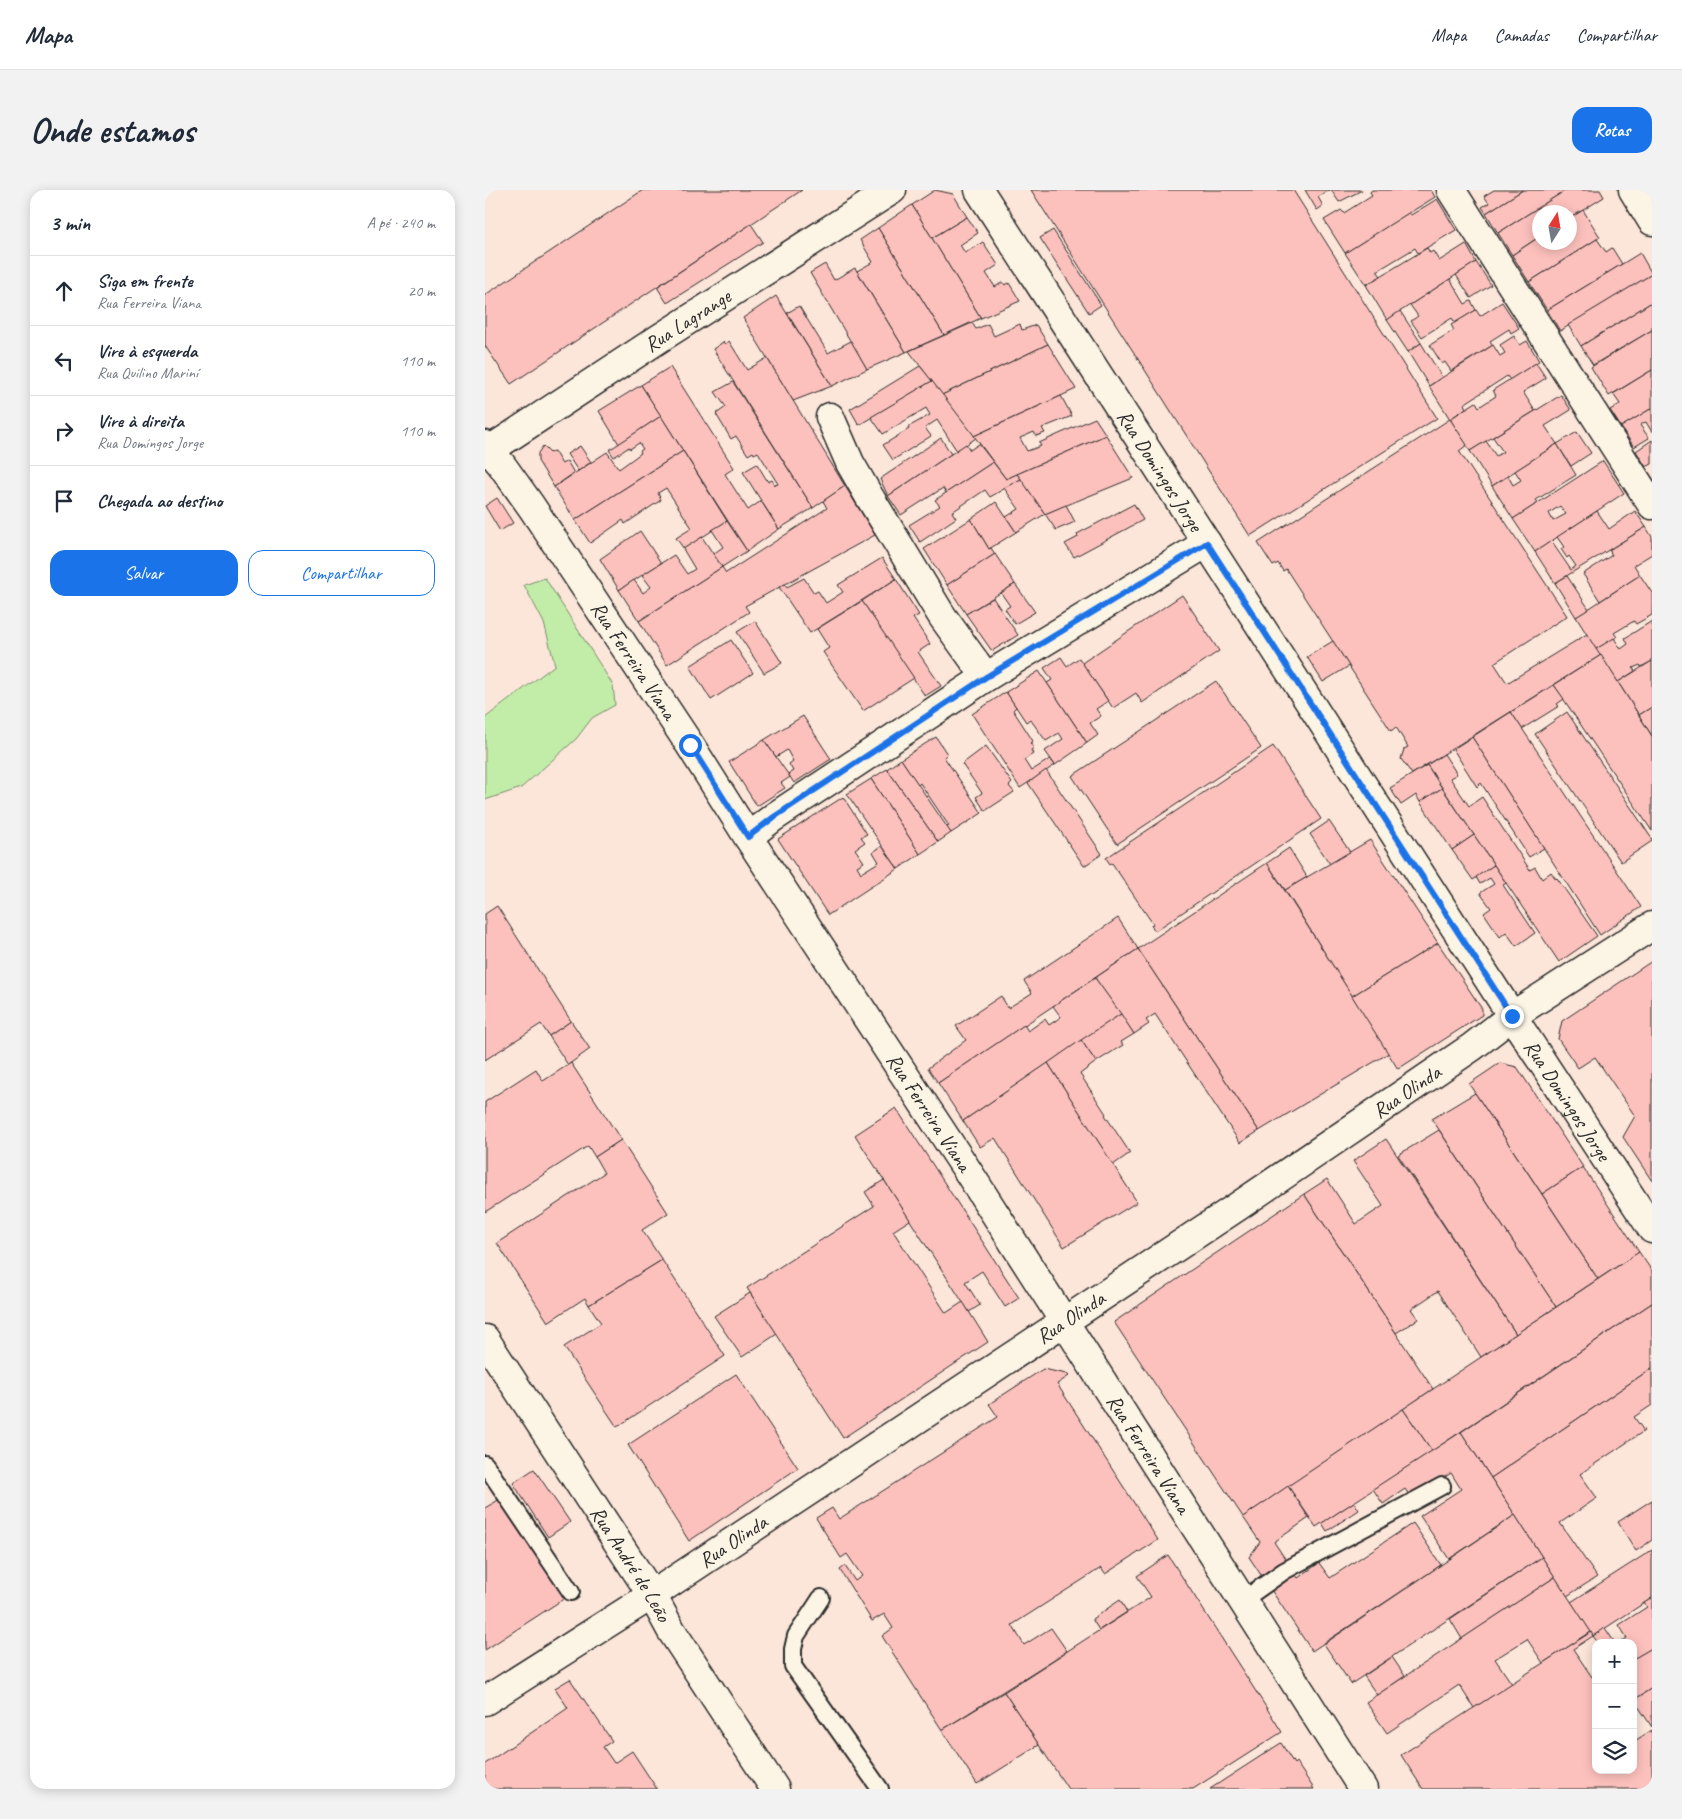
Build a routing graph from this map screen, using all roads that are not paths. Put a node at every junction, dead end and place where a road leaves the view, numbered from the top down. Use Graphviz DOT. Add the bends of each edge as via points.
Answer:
graph roads {
  1 [pos="892,190"];
  2 [pos="979,190"];
  3 [pos="1451,190"];
  4 [pos="1633,190"];
  5 [pos="1652,221"];
  6 [pos="830,417"];
  7 [pos="486,449"];
  8 [pos="1652,505"];
  9 [pos="1207,543"];
  10 [pos="986,677"];
  11 [pos="748,837"];
  12 [pos="1652,926"];
  13 [pos="1512,1016"];
  14 [pos="1652,1229"];
  15 [pos="1063,1322"];
  16 [pos="485,1339"];
  17 [pos="485,1464"];
  18 [pos="1442,1486"];
  19 [pos="571,1592"];
  20 [pos="653,1595"];
  21 [pos="821,1598"];
  22 [pos="1243,1600"];
  23 [pos="485,1701"];
  24 [pos="775,1789"];
  25 [pos="879,1789"];
  26 [pos="1363,1789"];
  1 -- 7 [label="street, Rua Lagrange"];
  2 -- 9 [label="street, Rua Domingos Jorge"];
  3 -- 8 [label="street"];
  4 -- 5 [label="street"];
  6 -- 10 [label="street" via="850,463 874,505 942,616"];
  7 -- 11 [label="street, Rua Ferreira Viana" via="501,464 542,522"];
  9 -- 10 [label="street"];
  9 -- 13 [label="street, Rua Domingos Jorge"];
  10 -- 11 [label="street"];
  11 -- 15 [label="street, Rua Ferreira Viana"];
  12 -- 13 [label="street, Rua Olinda"];
  13 -- 14 [label="street, Rua Domingos Jorge"];
  13 -- 15 [label="street, Rua Olinda" via="1464,1052"];
  15 -- 20 [label="street, Rua Olinda"];
  15 -- 22 [label="street, Rua Ferreira Viana"];
  16 -- 20 [label="street, Rua André de Leão"];
  17 -- 19 [label="lane"];
  18 -- 22 [label="lane" via="1284,1571"];
  20 -- 23 [label="street, Rua Olinda"];
  20 -- 24 [label="street, Rua André de Leão" via="671,1630"];
  21 -- 25 [label="lane" via="796,1636 793,1666"];
  22 -- 26 [label="street, Rua Ferreira Viana"];
}
